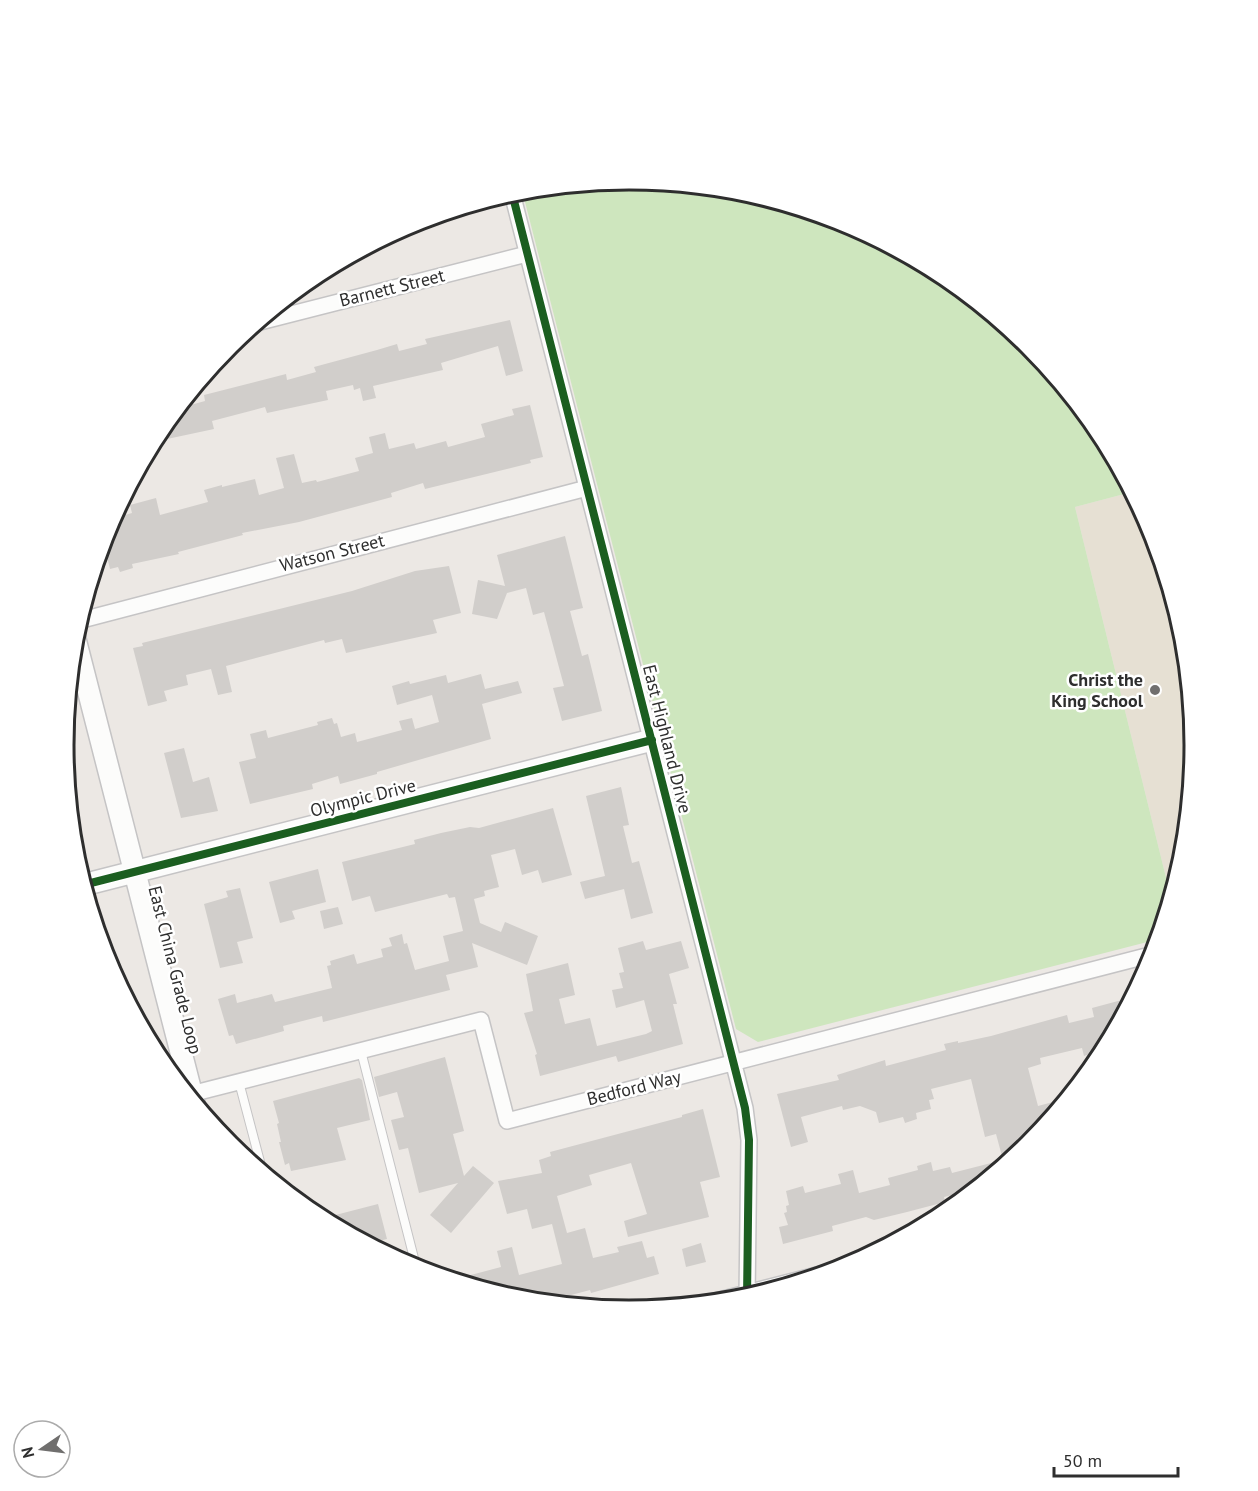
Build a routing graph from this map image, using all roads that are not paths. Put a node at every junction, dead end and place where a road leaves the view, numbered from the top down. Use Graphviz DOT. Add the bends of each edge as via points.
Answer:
graph roads {
  1 [pos="515,202"];
  2 [pos="527,254"];
  3 [pos="275,318"];
  4 [pos="587,488"];
  5 [pos="88,618"];
  6 [pos="80,659"];
  7 [pos="652,740"];
  8 [pos="135,872"];
  9 [pos="91,883"];
  10 [pos="1142,957"];
  11 [pos="360,1051"];
  12 [pos="734,1062"];
  13 [pos="239,1082"];
  14 [pos="188,1083"];
  15 [pos="197,1095"];
  16 [pos="258,1159"];
  17 [pos="414,1258"];
  18 [pos="747,1288"];
  1 -- 2 [label="street, East Highland Drive"];
  2 -- 3 [label="street, Barnett Street"];
  2 -- 4 [label="street, East Highland Drive"];
  4 -- 5 [label="street, Watson Street"];
  4 -- 7 [label="street, East Highland Drive"];
  6 -- 8 [label="street, East China Grade Loop"];
  7 -- 8 [label="street, Olympic Drive"];
  7 -- 12 [label="street, East Highland Drive"];
  8 -- 9 [label="street, Olympic Drive"];
  8 -- 14 [label="street, East China Grade Loop"];
  10 -- 12 [label="street, Bedford Way"];
  11 -- 12 [label="street, Bedford Way" via="481,1020 507,1120"];
  11 -- 13 [label="street, Bedford Way"];
  11 -- 17 [label="lane"];
  12 -- 18 [label="street, East Highland Drive" via="749,1140"];
  13 -- 15 [label="street, Bedford Way"];
  13 -- 16 [label="lane"];
}
